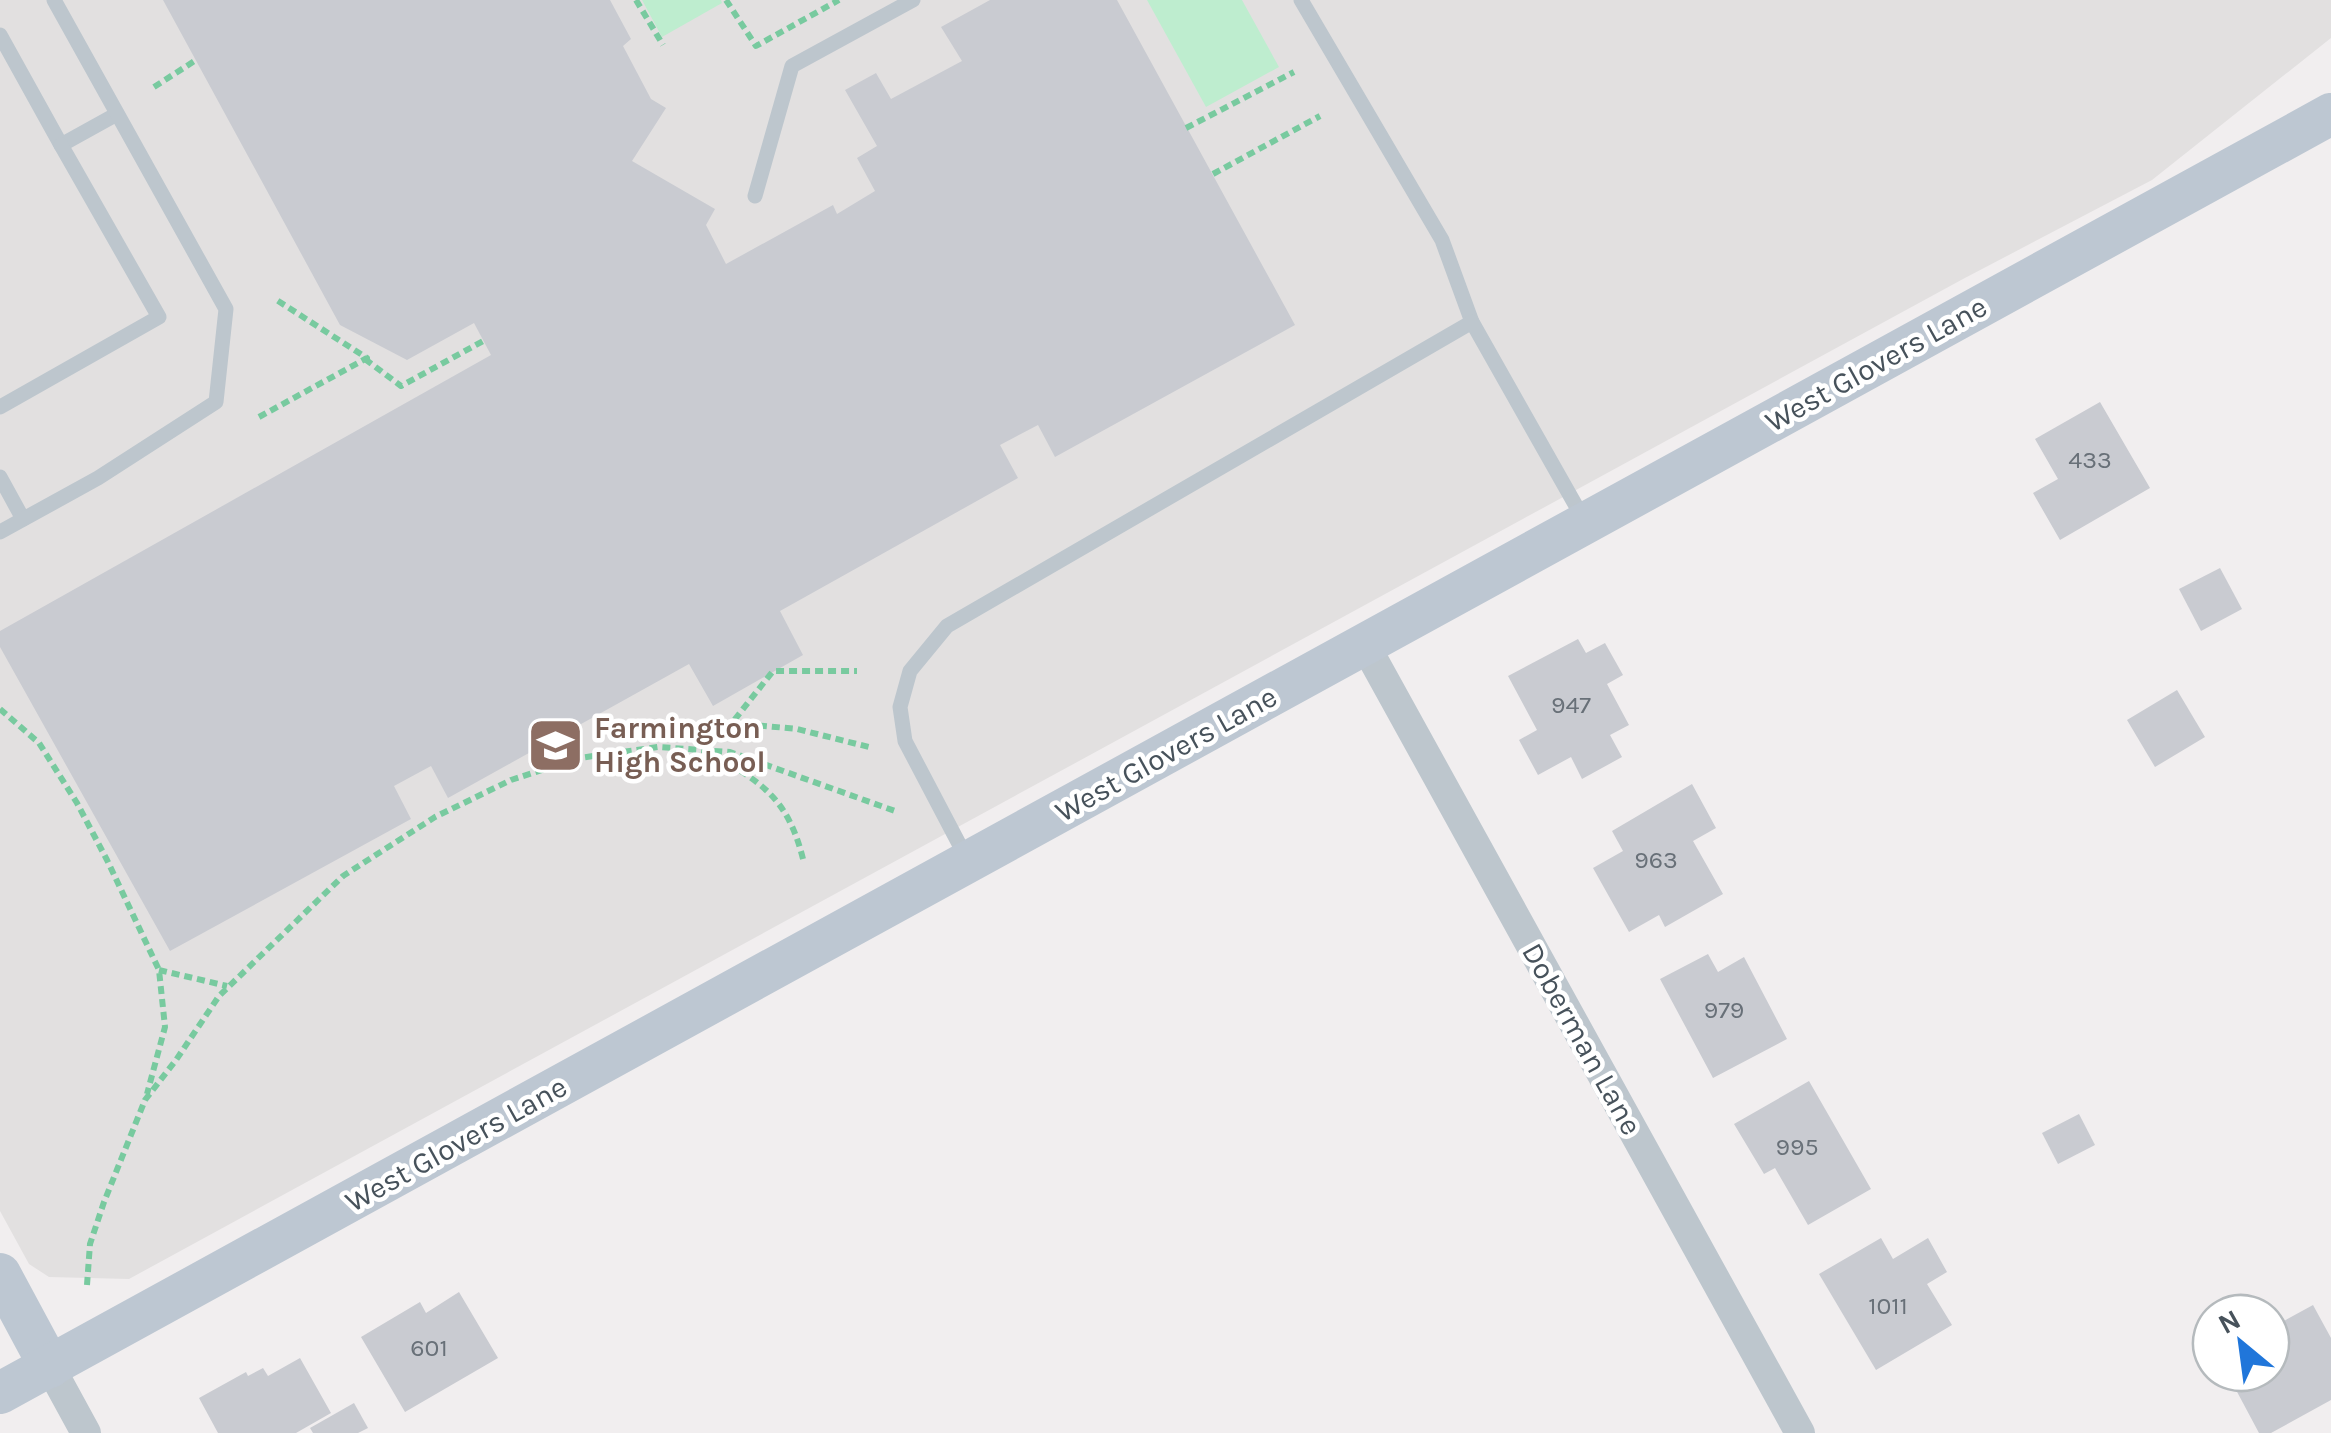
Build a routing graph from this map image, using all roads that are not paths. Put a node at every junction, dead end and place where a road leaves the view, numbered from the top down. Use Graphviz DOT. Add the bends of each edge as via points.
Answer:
graph roads {
  1 [pos="54,0"];
  2 [pos="913,0"];
  3 [pos="1301,0"];
  4 [pos="0,35"];
  5 [pos="117,114"];
  6 [pos="2331,114"];
  7 [pos="61,145"];
  8 [pos="755,196"];
  9 [pos="1472,322"];
  10 [pos="0,407"];
  11 [pos="0,477"];
  12 [pos="24,520"];
  13 [pos="1586,523"];
  14 [pos="0,532"];
  15 [pos="1364,645"];
  16 [pos="969,862"];
  17 [pos="0,1274"];
  18 [pos="50,1366"];
  19 [pos="0,1393"];
  20 [pos="86,1433"];
  21 [pos="1800,1433"];
  1 -- 5 [label="lane"];
  2 -- 8 [label="lane" via="792,66"];
  3 -- 9 [label="lane" via="1442,240"];
  4 -- 7 [label="lane"];
  5 -- 7 [label="lane"];
  5 -- 12 [label="lane" via="226,310 216,402"];
  6 -- 13 [label="street, West Glovers Lane"];
  7 -- 10 [label="lane" via="158,317"];
  9 -- 13 [label="lane"];
  9 -- 16 [label="lane" via="947,626 910,671 900,707 905,742"];
  11 -- 12 [label="lane"];
  12 -- 14 [label="lane"];
  13 -- 15 [label="street, West Glovers Lane"];
  15 -- 16 [label="street, West Glovers Lane"];
  15 -- 21 [label="street, Doberman Lane"];
  16 -- 18 [label="street, West Glovers Lane"];
  17 -- 18 [label="street"];
  18 -- 19 [label="street, West Glovers Lane"];
  18 -- 20 [label="street"];
}
